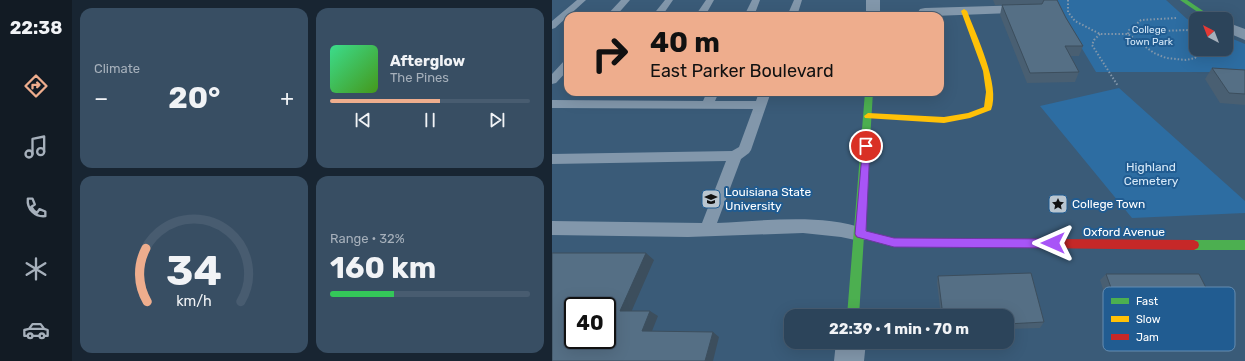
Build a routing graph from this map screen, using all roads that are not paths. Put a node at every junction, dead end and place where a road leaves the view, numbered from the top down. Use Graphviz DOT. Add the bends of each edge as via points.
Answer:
graph roads {
  1 [pos="582,0"];
  2 [pos="626,0"];
  3 [pos="669,0"];
  4 [pos="710,0"];
  5 [pos="756,0"];
  6 [pos="798,0"];
  7 [pos="873,0"];
  8 [pos="1183,0"];
  9 [pos="1034,9"];
  10 [pos="964,11"];
  11 [pos="568,12"];
  12 [pos="615,12"];
  13 [pos="660,12"];
  14 [pos="702,12"];
  15 [pos="751,12"];
  16 [pos="794,12"];
  17 [pos="873,12"];
  18 [pos="925,12"];
  19 [pos="1200,12"];
  20 [pos="564,16"];
  21 [pos="552,26"];
  22 [pos="1233,29"];
  23 [pos="1245,35"];
  24 [pos="564,68"];
  25 [pos="552,81"];
  26 [pos="596,96"];
  27 [pos="652,96"];
  28 [pos="711,96"];
  29 [pos="763,96"];
  30 [pos="869,96"];
  31 [pos="552,104"];
  32 [pos="589,104"];
  33 [pos="647,104"];
  34 [pos="707,105"];
  35 [pos="760,105"];
  36 [pos="868,116"];
  37 [pos="735,156"];
  38 [pos="552,158"];
  39 [pos="552,228"];
  40 [pos="707,230"];
  41 [pos="860,234"];
  42 [pos="1245,245"];
  43 [pos="854,309"];
  44 [pos="850,349"];
  45 [pos="849,361"];
  1 -- 11 [label="lane"];
  2 -- 12 [label="lane"];
  3 -- 13 [label="lane"];
  4 -- 14 [label="lane"];
  5 -- 15 [label="lane"];
  6 -- 16 [label="lane"];
  7 -- 17 [label="street"];
  8 -- 19 [label="street"];
  9 -- 10 [label="street"];
  10 -- 18 [label="street"];
  10 -- 36 [label="street" via="986,71 990,92 988,108 970,115 944,120"];
  20 -- 21 [label="lane"];
  22 -- 23 [label="street"];
  24 -- 25 [label="lane"];
  26 -- 32 [label="lane"];
  27 -- 33 [label="lane"];
  28 -- 34 [label="lane"];
  29 -- 35 [label="lane"];
  30 -- 36 [label="street"];
  31 -- 32 [label="lane"];
  32 -- 33 [label="lane"];
  33 -- 34 [label="lane"];
  34 -- 35 [label="lane"];
  35 -- 37 [label="lane" via="744,150"];
  36 -- 41 [label="street"];
  37 -- 38 [label="lane"];
  37 -- 40 [label="lane"];
  39 -- 40 [label="lane"];
  40 -- 41 [label="lane" via="789,226 839,229"];
  41 -- 42 [label="street, Oxford Avenue" via="894,242"];
  41 -- 43 [label="street"];
  44 -- 45 [label="street"];
}
